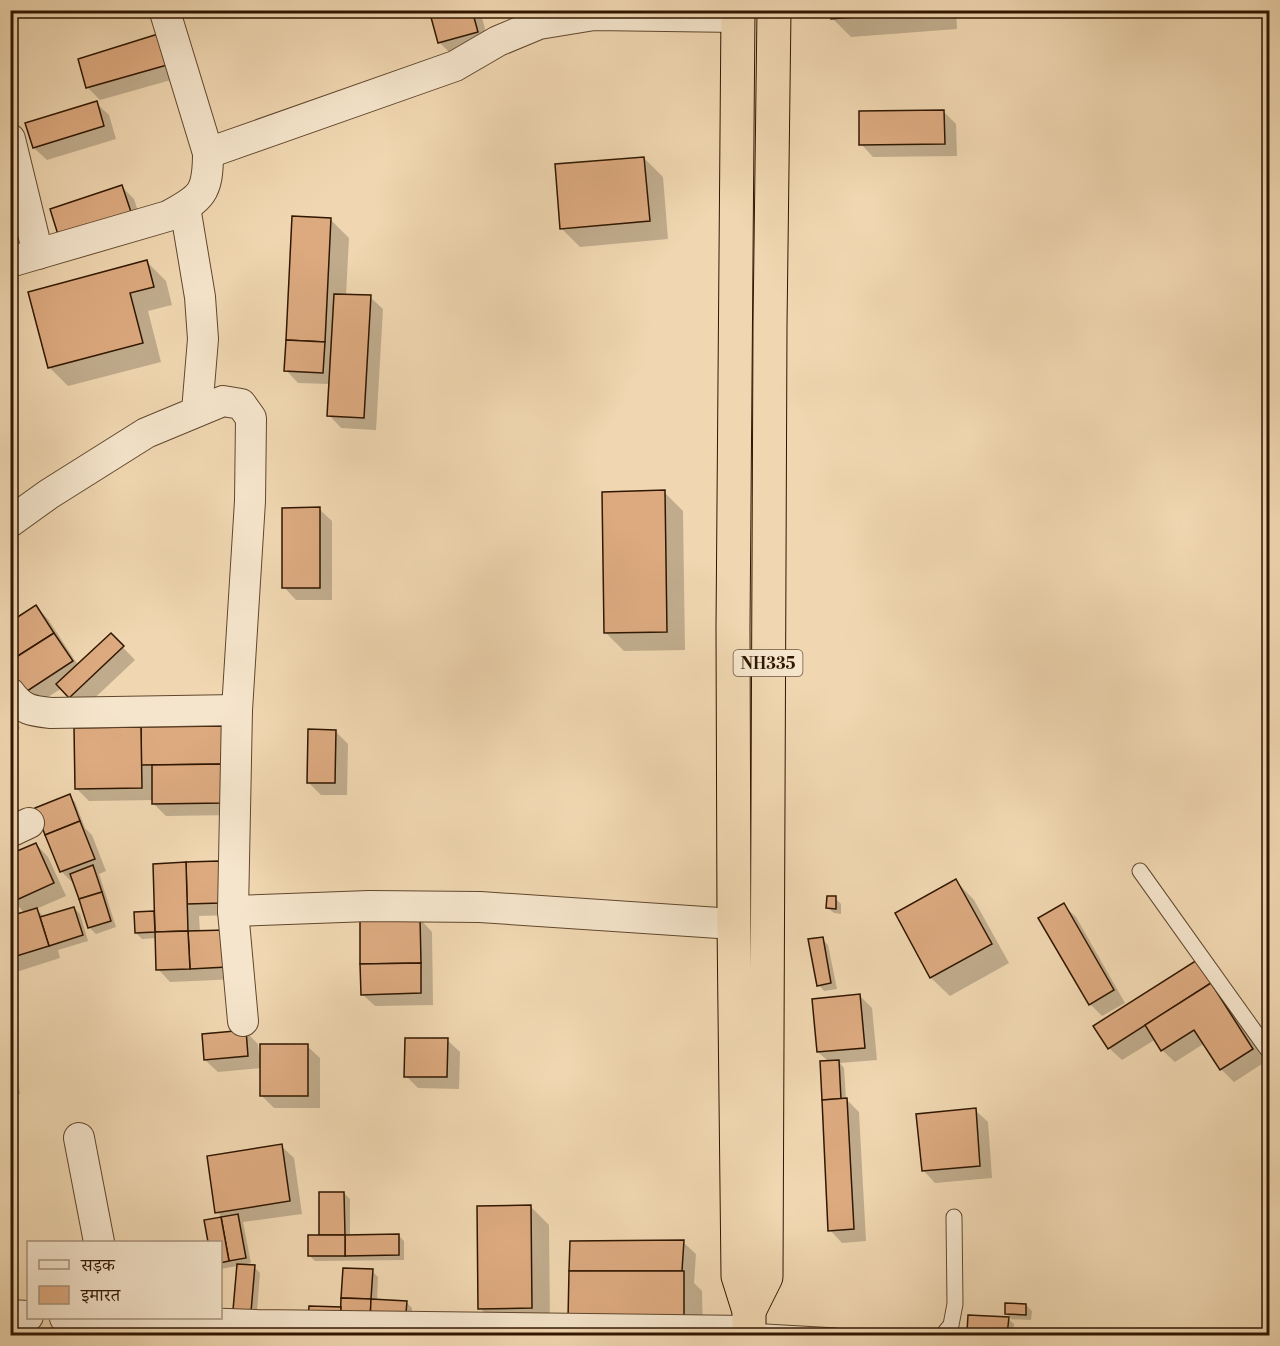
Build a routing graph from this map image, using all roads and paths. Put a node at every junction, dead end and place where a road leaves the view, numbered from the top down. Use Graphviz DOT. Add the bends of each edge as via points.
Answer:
graph roads {
  1 [pos="774,10"];
  2 [pos="165,12"];
  3 [pos="738,14"];
  4 [pos="10,139"];
  5 [pos="208,153"];
  6 [pos="185,207"];
  7 [pos="24,258"];
  8 [pos="198,411"];
  9 [pos="10,522"];
  10 [pos="10,693"];
  11 [pos="237,710"];
  12 [pos="1140,871"];
  13 [pos="234,911"];
  14 [pos="734,924"];
  15 [pos="243,1022"];
  16 [pos="1269,1053"];
  17 [pos="79,1138"];
  18 [pos="954,1216"];
  19 [pos="99,1241"];
  20 [pos="10,1315"];
  21 [pos="27,1316"];
  22 [pos="134,1319"];
  23 [pos="749,1326"];
  24 [pos="836,1335"];
  25 [pos="942,1335"];
  1 -- 23 [label="highway, NH335" via="766,1277"];
  2 -- 5 [label="street"];
  3 -- 5 [label="street" via="594,15 539,24 454,66"];
  3 -- 14 [label="highway, NH335"];
  4 -- 7 [label="street"];
  5 -- 6 [label="street" via="208,175 202,192"];
  6 -- 7 [label="street" via="168,216"];
  6 -- 8 [label="street" via="203,339"];
  8 -- 9 [label="street" via="146,433"];
  8 -- 11 [label="street" via="223,401 241,404 251,418"];
  10 -- 11 [label="street" via="30,710 51,713"];
  11 -- 13 [label="street"];
  12 -- 16 [label="lane"];
  13 -- 14 [label="street" via="480,907"];
  13 -- 15 [label="street"];
  14 -- 23 [label="highway, NH335" via="738,1276"];
  17 -- 19 [label="street"];
  18 -- 25 [label="lane" via="955,1304 951,1325"];
  20 -- 21 [label="street"];
  22 -- 23 [label="street" via="257,1325"];
  23 -- 24 [label="lane"];
}
